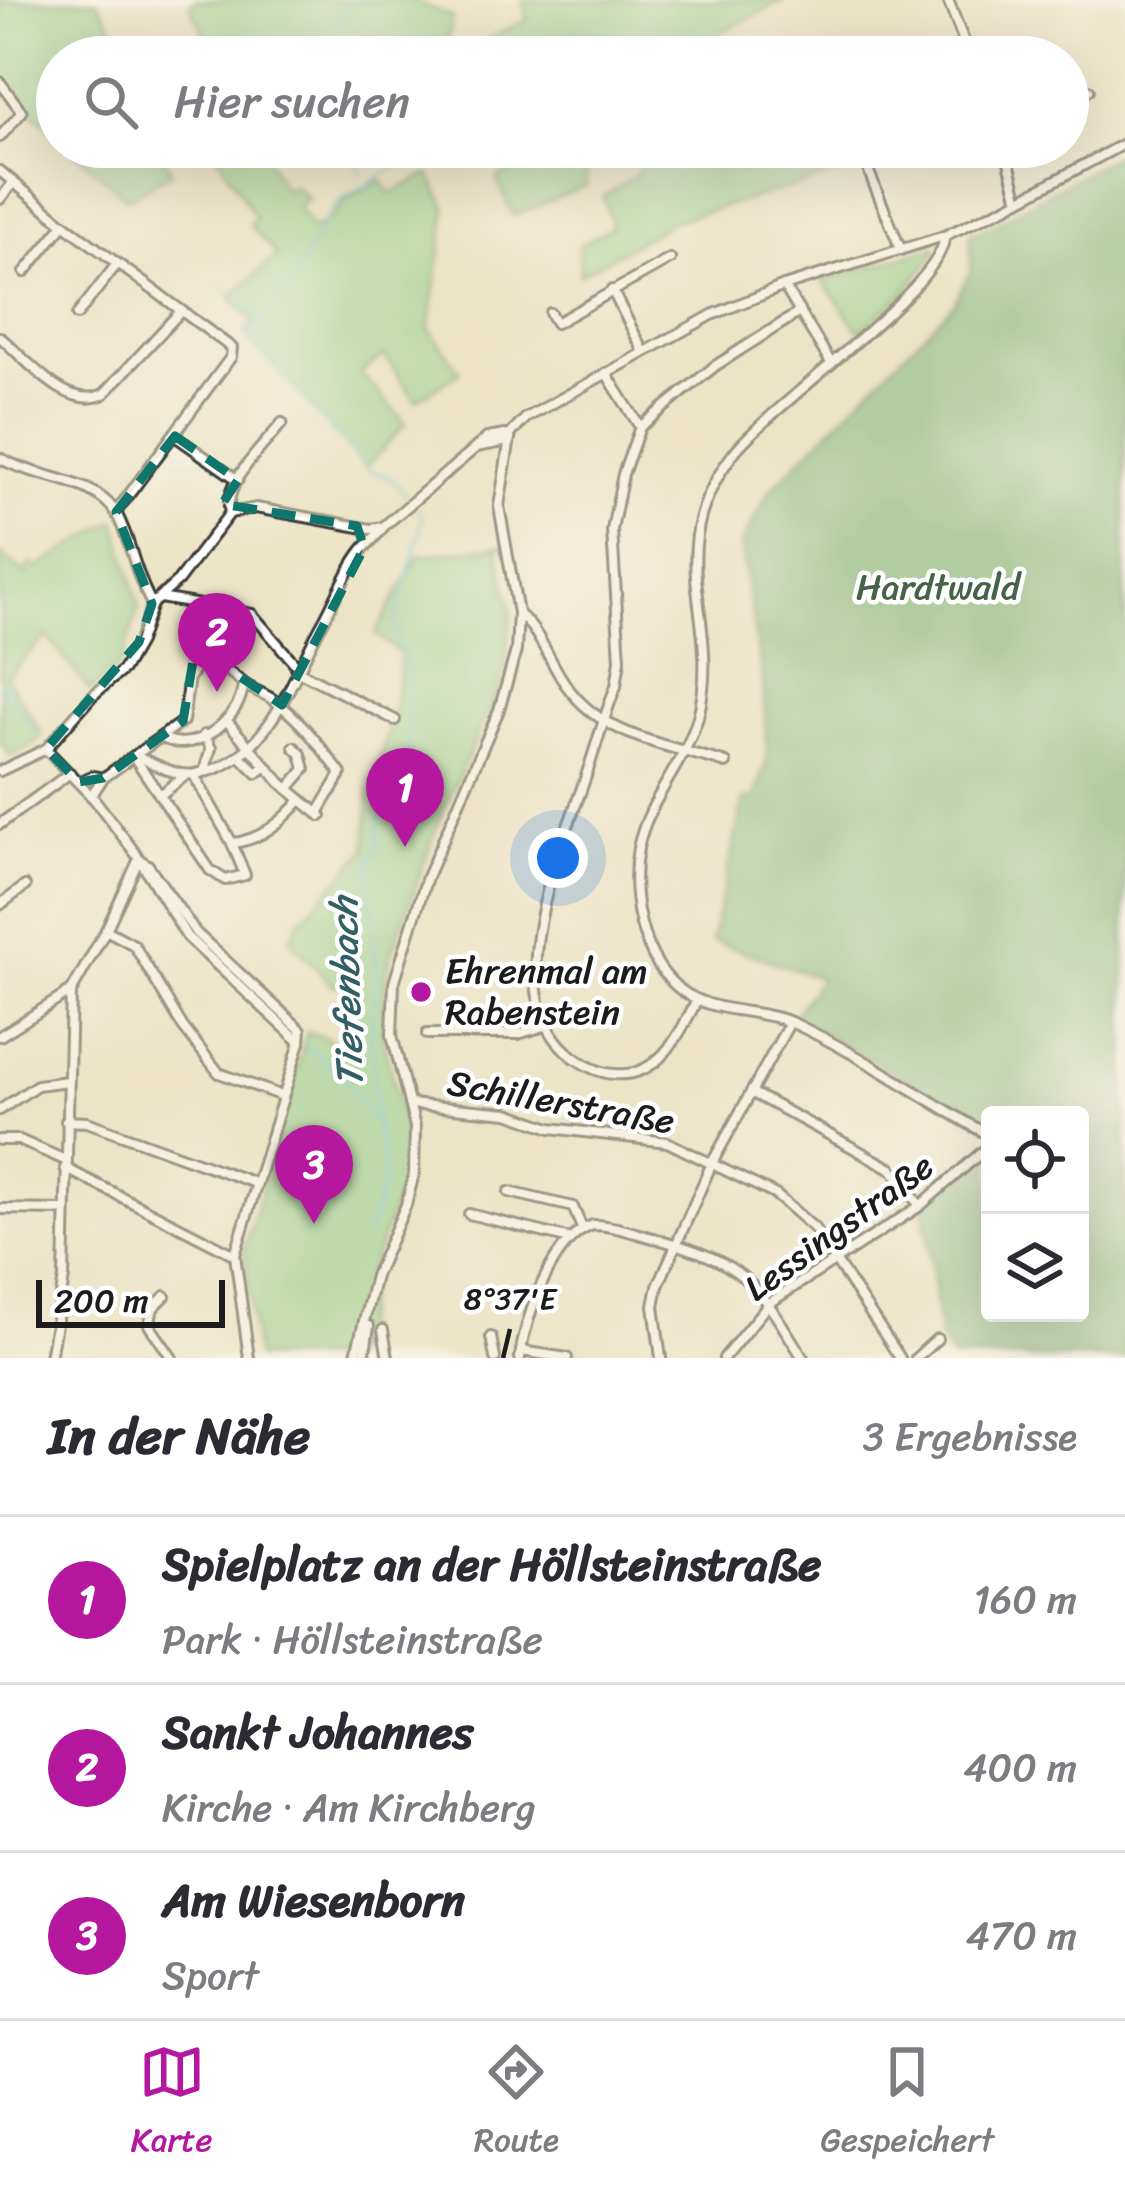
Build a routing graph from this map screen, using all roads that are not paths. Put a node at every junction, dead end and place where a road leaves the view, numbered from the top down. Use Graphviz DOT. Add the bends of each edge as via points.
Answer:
graph roads {
  1 [pos="948,0"];
  2 [pos="962,36"];
  3 [pos="0,82"];
  4 [pos="0,137"];
  5 [pos="1125,142"];
  6 [pos="1089,162"];
  7 [pos="1011,168"];
  8 [pos="1077,168"];
  9 [pos="0,171"];
  10 [pos="869,172"];
  11 [pos="13,184"];
  12 [pos="0,199"];
  13 [pos="1019,200"];
  14 [pos="64,224"];
  15 [pos="944,236"];
  16 [pos="901,250"];
  17 [pos="670,259"];
  18 [pos="117,264"];
  19 [pos="25,272"];
  20 [pos="784,286"];
  21 [pos="612,290"];
  22 [pos="182,311"];
  23 [pos="550,313"];
  24 [pos="798,313"];
  25 [pos="77,315"];
  26 [pos="0,337"];
  27 [pos="644,352"];
  28 [pos="831,363"];
  29 [pos="606,373"];
  30 [pos="282,423"];
  31 [pos="640,427"];
  32 [pos="175,436"];
  33 [pos="510,437"];
  34 [pos="0,458"];
  35 [pos="238,480"];
  36 [pos="116,512"];
  37 [pos="230,514"];
  38 [pos="357,526"];
  39 [pos="383,527"];
  40 [pos="364,548"];
  41 [pos="155,601"];
  42 [pos="518,614"];
  43 [pos="297,668"];
  44 [pos="243,685"];
  45 [pos="282,705"];
  46 [pos="394,719"];
  47 [pos="226,720"];
  48 [pos="603,721"];
  49 [pos="204,735"];
  50 [pos="160,738"];
  51 [pos="250,746"];
  52 [pos="294,747"];
  53 [pos="46,749"];
  54 [pos="685,750"];
  55 [pos="240,755"];
  56 [pos="133,756"];
  57 [pos="726,763"];
  58 [pos="266,766"];
  59 [pos="0,771"];
  60 [pos="70,772"];
  61 [pos="195,774"];
  62 [pos="103,778"];
  63 [pos="79,782"];
  64 [pos="288,789"];
  65 [pos="160,795"];
  66 [pos="91,796"];
  67 [pos="301,800"];
  68 [pos="0,824"];
  69 [pos="232,843"];
  70 [pos="139,859"];
  71 [pos="25,886"];
  72 [pos="0,905"];
  73 [pos="106,930"];
  74 [pos="71,992"];
  75 [pos="697,1000"];
  76 [pos="790,1022"];
  77 [pos="544,1026"];
  78 [pos="2,1030"];
  79 [pos="427,1034"];
  80 [pos="68,1081"];
  81 [pos="751,1092"];
  82 [pos="282,1096"];
  83 [pos="409,1104"];
  84 [pos="0,1110"];
  85 [pos="66,1121"];
  86 [pos="981,1136"];
  87 [pos="0,1140"];
  88 [pos="981,1149"];
  89 [pos="712,1163"];
  90 [pos="65,1164"];
  91 [pos="256,1183"];
  92 [pos="509,1192"];
  93 [pos="920,1206"];
  94 [pos="0,1209"];
  95 [pos="63,1210"];
  96 [pos="469,1214"];
  97 [pos="582,1228"];
  98 [pos="570,1239"];
  99 [pos="675,1244"];
  100 [pos="235,1255"];
  101 [pos="837,1259"];
  102 [pos="165,1296"];
  103 [pos="370,1301"];
  104 [pos="769,1303"];
  105 [pos="383,1330"];
  106 [pos="491,1337"];
  107 [pos="938,1339"];
  108 [pos="521,1354"];
  109 [pos="50,1358"];
  110 [pos="172,1358"];
  111 [pos="249,1358"];
  112 [pos="359,1358"];
  113 [pos="388,1358"];
  114 [pos="495,1358"];
  115 [pos="567,1358"];
  116 [pos="661,1358"];
  117 [pos="724,1358"];
  118 [pos="803,1358"];
  119 [pos="900,1358"];
  120 [pos="916,1358"];
  1 -- 2 [label="street"];
  3 -- 4 [label="street" via="22,112"];
  5 -- 6 [label="street"];
  7 -- 13 [label="street"];
  8 -- 13 [label="street"];
  9 -- 11 [label="street"];
  10 -- 16 [label="street"];
  11 -- 12 [label="street"];
  11 -- 14 [label="street"];
  13 -- 15 [label="street"];
  14 -- 18 [label="street"];
  14 -- 19 [label="street"];
  15 -- 16 [label="street"];
  15 -- 28 [label="street" via="944,250 905,297"];
  16 -- 20 [label="street"];
  17 -- 21 [label="street"];
  18 -- 22 [label="street"];
  18 -- 25 [label="street"];
  20 -- 24 [label="street"];
  20 -- 27 [label="street"];
  21 -- 23 [label="street" via="556,323"];
  21 -- 27 [label="street"];
  22 -- 26 [label="street" via="92,400 71,396"];
  22 -- 32 [label="street" via="230,344 231,357"];
  24 -- 28 [label="street"];
  24 -- 31 [label="street"];
  27 -- 29 [label="street"];
  28 -- 54 [label="street" via="735,451 706,500 692,556 705,666"];
  29 -- 31 [label="street"];
  29 -- 33 [label="street" via="526,418"];
  30 -- 35 [label="street"];
  31 -- 48 [label="street" via="612,530 620,660"];
  32 -- 35 [label="street"];
  32 -- 36 [label="street"];
  33 -- 39 [label="street" via="476,447"];
  33 -- 42 [label="street" via="500,506"];
  34 -- 36 [label="street" via="82,488"];
  35 -- 37 [label="street"];
  36 -- 41 [label="street"];
  37 -- 38 [label="street" via="256,508"];
  37 -- 41 [label="street"];
  38 -- 39 [label="street"];
  38 -- 40 [label="street"];
  39 -- 40 [label="street"];
  40 -- 43 [label="street"];
  41 -- 43 [label="street" via="252,614"];
  41 -- 53 [label="street" via="130,660"];
  42 -- 48 [label="street" via="537,630 566,686"];
  42 -- 83 [label="street" via="510,679 427,877 394,983 392,1035"];
  43 -- 45 [label="street"];
  43 -- 46 [label="street"];
  44 -- 45 [label="street"];
  44 -- 47 [label="street"];
  44 -- 50 [label="street" via="220,665 196,666 183,721"];
  45 -- 51 [label="street"];
  45 -- 67 [label="street" via="341,774 320,815"];
  47 -- 49 [label="street"];
  47 -- 51 [label="street"];
  48 -- 54 [label="street"];
  48 -- 77 [label="street" via="549,875 538,975"];
  49 -- 50 [label="street" via="182,743"];
  49 -- 61 [label="street" via="211,748"];
  50 -- 56 [label="street"];
  51 -- 55 [label="street"];
  51 -- 58 [label="street"];
  52 -- 64 [label="street" via="305,769"];
  53 -- 59 [label="street"];
  53 -- 60 [label="street"];
  54 -- 57 [label="street"];
  54 -- 75 [label="street" via="646,815 634,881 652,955"];
  55 -- 58 [label="street" via="257,773"];
  55 -- 61 [label="street"];
  56 -- 61 [label="street"];
  56 -- 62 [label="street"];
  56 -- 65 [label="street"];
  58 -- 64 [label="street"];
  60 -- 63 [label="street"];
  60 -- 68 [label="street"];
  61 -- 65 [label="street"];
  61 -- 69 [label="street"];
  62 -- 63 [label="street"];
  62 -- 66 [label="street"];
  63 -- 66 [label="street"];
  64 -- 67 [label="street"];
  65 -- 69 [label="street" via="225,880 245,875"];
  66 -- 70 [label="street"];
  67 -- 69 [label="street" via="250,842"];
  70 -- 73 [label="street"];
  70 -- 82 [label="street" via="187,937 300,1042"];
  71 -- 72 [label="street"];
  73 -- 74 [label="street"];
  73 -- 82 [label="street" via="134,945 218,1073"];
  74 -- 78 [label="street"];
  74 -- 80 [label="street"];
  75 -- 76 [label="street"];
  75 -- 77 [label="street" via="670,1048 649,1066 617,1075 580,1062"];
  76 -- 81 [label="street"];
  76 -- 86 [label="street"];
  77 -- 79 [label="street" via="518,1034"];
  80 -- 84 [label="street" via="37,1085"];
  80 -- 85 [label="street"];
  81 -- 89 [label="street"];
  81 -- 93 [label="street" via="892,1169"];
  82 -- 91 [label="street"];
  83 -- 89 [label="street, Schillerstraße" via="646,1137"];
  83 -- 103 [label="street" via="410,1192"];
  85 -- 90 [label="street"];
  85 -- 91 [label="street"];
  87 -- 90 [label="street" via="19,1140"];
  88 -- 93 [label="street, Lessingstraße"];
  89 -- 99 [label="street"];
  89 -- 101 [label="street, Schillerstraße" via="776,1195"];
  90 -- 95 [label="street"];
  90 -- 100 [label="street"];
  91 -- 100 [label="street"];
  92 -- 97 [label="street" via="573,1207"];
  93 -- 101 [label="street, Lessingstraße"];
  94 -- 95 [label="street"];
  95 -- 109 [label="street" via="64,1278"];
  96 -- 98 [label="street"];
  97 -- 98 [label="street"];
  97 -- 99 [label="street" via="604,1225"];
  98 -- 108 [label="street" via="536,1299"];
  99 -- 104 [label="street" via="735,1268"];
  99 -- 116 [label="street" via="654,1306"];
  100 -- 111 [label="street"];
  101 -- 104 [label="street, Lessingstraße"];
  101 -- 119 [label="street, Schillerstraße"];
  102 -- 110 [label="street" via="148,1325"];
  103 -- 112 [label="street"];
  103 -- 112 [label="street"];
  104 -- 117 [label="street, Lessingstraße"];
  104 -- 118 [label="street"];
  105 -- 113 [label="street"];
  106 -- 114 [label="street"];
  107 -- 120 [label="street"];
  108 -- 115 [label="street"];
}
